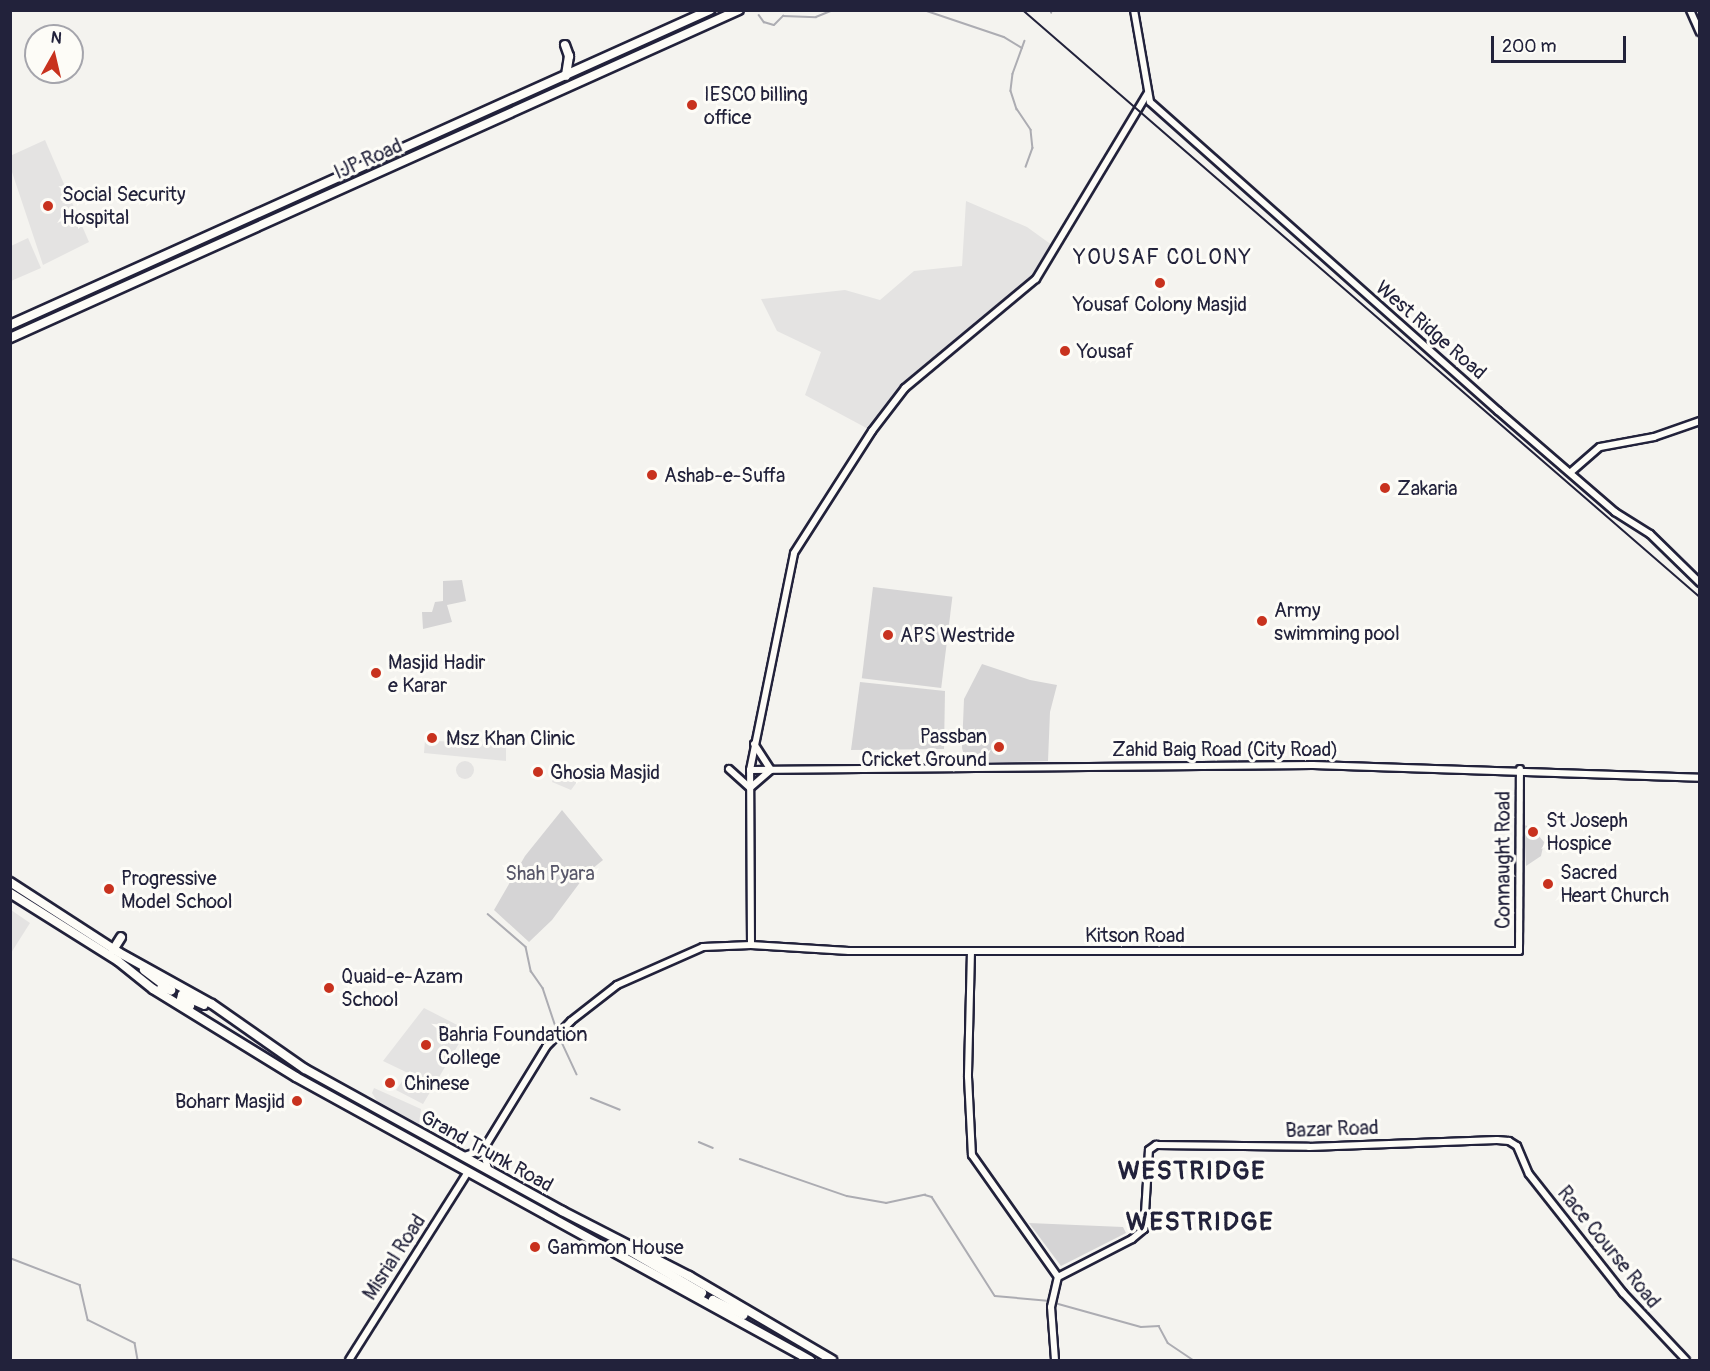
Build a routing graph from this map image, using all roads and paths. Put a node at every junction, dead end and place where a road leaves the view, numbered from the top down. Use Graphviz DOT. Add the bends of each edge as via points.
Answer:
graph roads {
  1 [pos="710,10"];
  2 [pos="739,10"];
  3 [pos="1134,10"];
  4 [pos="1690,10"];
  5 [pos="1700,32"];
  6 [pos="565,45"];
  7 [pos="566,76"];
  8 [pos="1147,94"];
  9 [pos="75,296"];
  10 [pos="80,306"];
  11 [pos="10,325"];
  12 [pos="10,338"];
  13 [pos="1700,421"];
  14 [pos="1571,472"];
  15 [pos="1700,583"];
  16 [pos="754,743"];
  17 [pos="729,769"];
  18 [pos="1520,769"];
  19 [pos="750,770"];
  20 [pos="771,770"];
  21 [pos="1700,778"];
  22 [pos="750,788"];
  23 [pos="10,882"];
  24 [pos="10,893"];
  25 [pos="121,938"];
  26 [pos="751,945"];
  27 [pos="115,951"];
  28 [pos="971,951"];
  29 [pos="1519,951"];
  30 [pos="126,967"];
  31 [pos="255,1035"];
  32 [pos="251,1048"];
  33 [pos="1517,1146"];
  34 [pos="483,1150"];
  35 [pos="462,1156"];
  36 [pos="490,1171"];
  37 [pos="468,1172"];
  38 [pos="581,1221"];
  39 [pos="1058,1277"];
  40 [pos="678,1288"];
  41 [pos="763,1336"];
  42 [pos="794,1340"];
  43 [pos="349,1360"];
  44 [pos="810,1360"];
  45 [pos="832,1360"];
  46 [pos="1055,1360"];
  47 [pos="1686,1360"];
  1 -- 7 [label="highway, IJP Road"];
  2 -- 10 [label="highway, IJP Road"];
  3 -- 8 [label="main road"];
  4 -- 5 [label="main road"];
  6 -- 7 [label="highway" via="569,56"];
  7 -- 9 [label="highway, IJP Road"];
  8 -- 14 [label="main road, West Ridge Road" via="1150,102 1314,249"];
  8 -- 16 [label="main road" via="1036,279 905,388 850,464 794,553"];
  9 -- 10 [label="highway"];
  9 -- 11 [label="highway, IJP Road"];
  10 -- 12 [label="highway, IJP Road"];
  13 -- 14 [label="main road" via="1654,437 1600,447"];
  14 -- 15 [label="main road, West Ridge Road" via="1615,512 1650,534"];
  16 -- 19 [label="main road"];
  16 -- 20 [label="main road"];
  17 -- 22 [label="main road"];
  18 -- 20 [label="main road, Zahid Baig Road (City Road)" via="1193,765"];
  18 -- 21 [label="main road, Zahid Baig Road (City Road)"];
  18 -- 29 [label="main road, Connaught Road"];
  19 -- 20 [label="main road, Zahid Baig Road (City Road)"];
  19 -- 22 [label="main road"];
  20 -- 22 [label="main road"];
  22 -- 26 [label="main road"];
  23 -- 27 [label="highway, Grand Trunk Road"];
  24 -- 30 [label="highway, Grand Trunk Road"];
  25 -- 27 [label="highway"];
  26 -- 28 [label="main road, Kitson Road" via="849,951"];
  26 -- 34 [label="main road, Kitson Road" via="703,947 617,985 553,1038"];
  27 -- 30 [label="highway" via="171,991"];
  27 -- 31 [label="highway, Grand Trunk Road" via="184,986"];
  28 -- 29 [label="main road, Kitson Road"];
  28 -- 39 [label="main road" via="968,1088 972,1155"];
  30 -- 32 [label="highway, Grand Trunk Road" via="153,989"];
  31 -- 32 [label="highway" via="186,994 181,996"];
  31 -- 35 [label="highway, Grand Trunk Road" via="305,1068"];
  32 -- 37 [label="highway, Grand Trunk Road"];
  33 -- 39 [label="main road, Bazar Road" via="1509,1140 1309,1147 1161,1144 1149,1150 1144,1229"];
  33 -- 47 [label="main road, Race Course Road" via="1528,1174 1623,1293"];
  34 -- 35 [label="main road"];
  34 -- 36 [label="main road" via="484,1163"];
  35 -- 36 [label="highway, Grand Trunk Road"];
  36 -- 38 [label="highway, Grand Trunk Road"];
  37 -- 40 [label="highway, Grand Trunk Road"];
  37 -- 43 [label="main road, Misrial Road"];
  38 -- 40 [label="highway" via="702,1293 699,1296"];
  38 -- 42 [label="highway, Grand Trunk Road" via="689,1276"];
  39 -- 46 [label="main road" via="1051,1307"];
  40 -- 41 [label="highway, Grand Trunk Road"];
  41 -- 42 [label="highway" via="713,1305 712,1300"];
  41 -- 44 [label="highway, Grand Trunk Road"];
  42 -- 45 [label="highway, Grand Trunk Road"];
}
